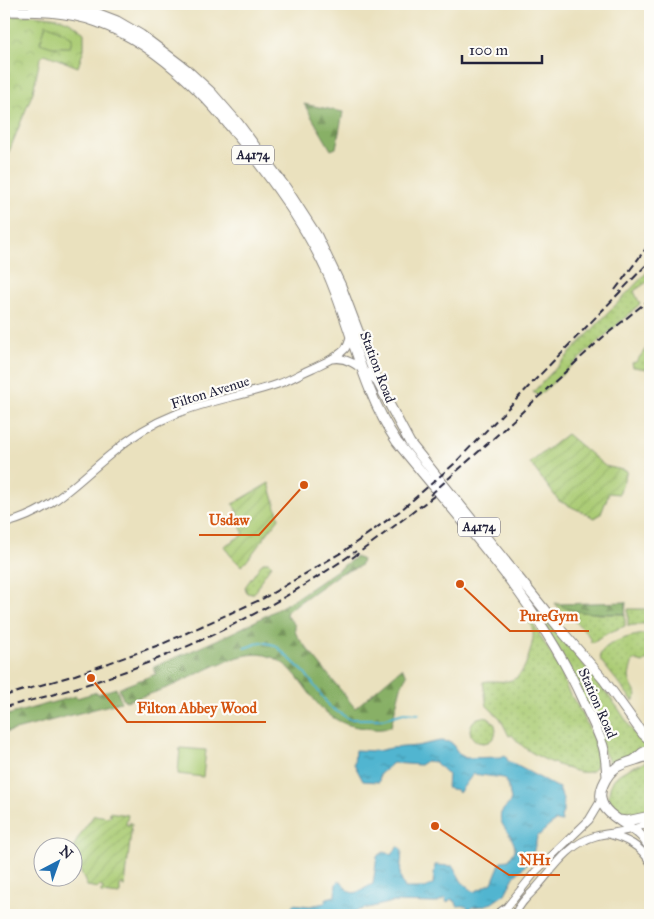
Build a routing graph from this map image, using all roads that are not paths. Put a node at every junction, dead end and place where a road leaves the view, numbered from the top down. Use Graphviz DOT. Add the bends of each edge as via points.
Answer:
graph roads {
  1 [pos="52,4"];
  2 [pos="4,11"];
  3 [pos="351,334"];
  4 [pos="339,354"];
  5 [pos="359,358"];
  6 [pos="331,359"];
  7 [pos="368,370"];
  8 [pos="4,524"];
  9 [pos="650,740"];
  10 [pos="650,748"];
  11 [pos="650,755"];
  12 [pos="634,759"];
  13 [pos="607,776"];
  14 [pos="600,800"];
  15 [pos="650,816"];
  16 [pos="619,820"];
  17 [pos="650,820"];
  18 [pos="631,828"];
  19 [pos="606,834"];
  20 [pos="650,848"];
  21 [pos="650,862"];
  22 [pos="496,915"];
  23 [pos="515,915"];
  1 -- 7 [label="main road, Station Road / A4174" via="83,9 109,18 149,41 186,69 225,108 308,219 341,286"];
  2 -- 3 [label="main road, Station Road / A4174" via="48,11 110,27 150,50 188,81 232,128 303,226 328,274"];
  3 -- 4 [label="street, Filton Avenue" via="347,346"];
  3 -- 5 [label="main road, Station Road / A4174"];
  4 -- 5 [label="street"];
  4 -- 6 [label="street, Filton Avenue"];
  5 -- 7 [label="main road, Station Road / A4174"];
  6 -- 7 [label="street" via="348,360"];
  6 -- 8 [label="street, Filton Avenue" via="280,384 175,414 112,453 66,494 43,508"];
  7 -- 9 [label="main road, Station Road / A4174" via="413,447"];
  7 -- 13 [label="main road, Station Road / A4174" via="386,424 397,442 468,526 536,616 570,673 603,746"];
  10 -- 12 [label="street"];
  11 -- 12 [label="main road"];
  12 -- 13 [label="main road"];
  13 -- 14 [label="main road"];
  14 -- 16 [label="main road" via="606,810"];
  14 -- 22 [label="street" via="589,820 536,871 507,908"];
  15 -- 16 [label="main road" via="632,821"];
  16 -- 18 [label="main road"];
  17 -- 18 [label="street"];
  18 -- 19 [label="street"];
  18 -- 20 [label="main road"];
  19 -- 21 [label="street" via="635,845"];
  19 -- 23 [label="street" via="594,836 570,850"];
}
